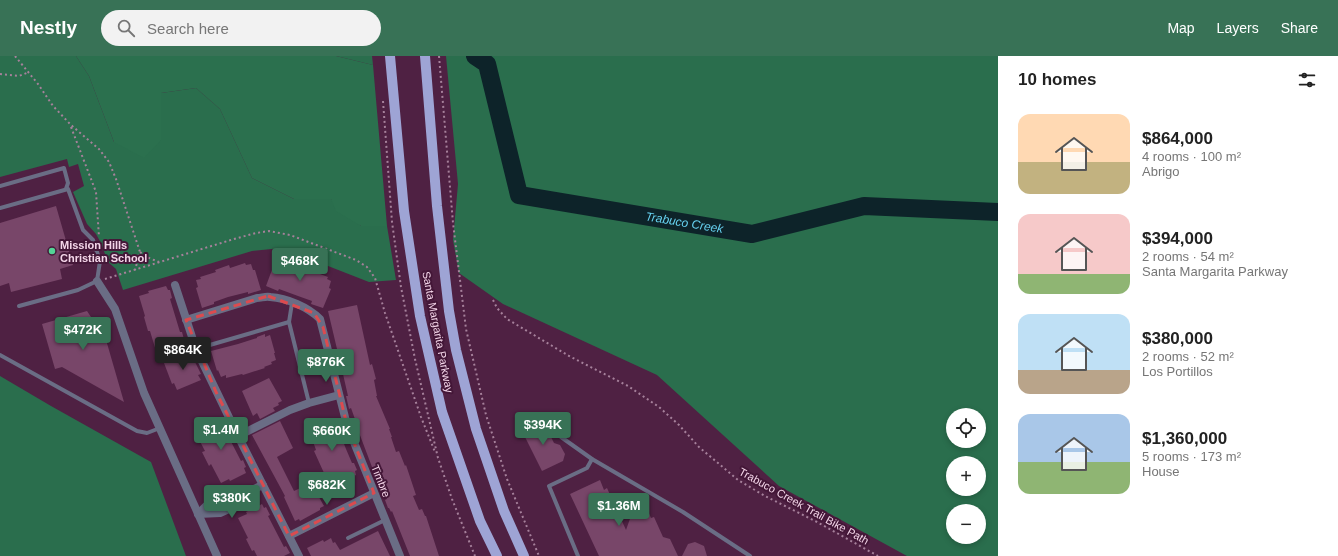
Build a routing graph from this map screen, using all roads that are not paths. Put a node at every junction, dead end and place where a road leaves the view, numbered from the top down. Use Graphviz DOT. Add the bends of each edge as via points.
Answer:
graph roads {
  1 [pos="390,56"];
  2 [pos="426,56"];
  3 [pos="0,186"];
  4 [pos="66,189"];
  5 [pos="0,208"];
  6 [pos="97,281"];
  7 [pos="175,286"];
  8 [pos="292,302"];
  9 [pos="19,306"];
  10 [pos="186,320"];
  11 [pos="289,322"];
  12 [pos="196,349"];
  13 [pos="0,355"];
  14 [pos="339,396"];
  15 [pos="309,403"];
  16 [pos="160,428"];
  17 [pos="238,436"];
  18 [pos="561,437"];
  19 [pos="592,459"];
  20 [pos="263,485"];
  21 [pos="247,492"];
  22 [pos="374,493"];
  23 [pos="198,514"];
  24 [pos="385,520"];
  25 [pos="289,536"];
  26 [pos="348,538"];
  27 [pos="217,556"];
  28 [pos="299,556"];
  29 [pos="400,556"];
  30 [pos="497,556"];
  31 [pos="524,556"];
  32 [pos="578,556"];
  33 [pos="750,556"];
  1 -- 30 [label="main road, Santa Margarita Parkway" via="404,211 420,316 442,412 480,521"];
  2 -- 31 [label="main road, Santa Margarita Parkway" via="437,206 456,350 476,429 504,511"];
  3 -- 4 [label="lane" via="64,168 68,183"];
  4 -- 5 [label="lane"];
  4 -- 6 [label="lane" via="69,191 83,230 93,240 100,262"];
  6 -- 9 [label="lane" via="78,290"];
  6 -- 16 [label="street" via="115,309 144,393"];
  7 -- 10 [label="street"];
  8 -- 10 [label="street, Timbre" via="268,296"];
  8 -- 11 [label="lane"];
  8 -- 14 [label="street, Timbre" via="314,313 320,319"];
  10 -- 12 [label="street"];
  11 -- 12 [label="lane"];
  11 -- 15 [label="lane"];
  12 -- 17 [label="street"];
  13 -- 16 [label="lane" via="138,431 147,433"];
  14 -- 15 [label="street"];
  14 -- 22 [label="street, Timbre" via="347,425"];
  15 -- 17 [label="street"];
  16 -- 23 [label="street"];
  17 -- 20 [label="street"];
  18 -- 19 [label="lane"];
  19 -- 32 [label="lane" via="587,468 549,486"];
  19 -- 33 [label="lane" via="683,512"];
  20 -- 21 [label="street"];
  20 -- 25 [label="street"];
  21 -- 23 [label="street" via="233,491 226,494 213,500"];
  21 -- 23 [label="street" via="240,504 220,513"];
  22 -- 24 [label="street, Timbre"];
  22 -- 25 [label="street"];
  23 -- 27 [label="street"];
  24 -- 26 [label="lane"];
  24 -- 29 [label="street, Timbre"];
  25 -- 28 [label="street"];
}
